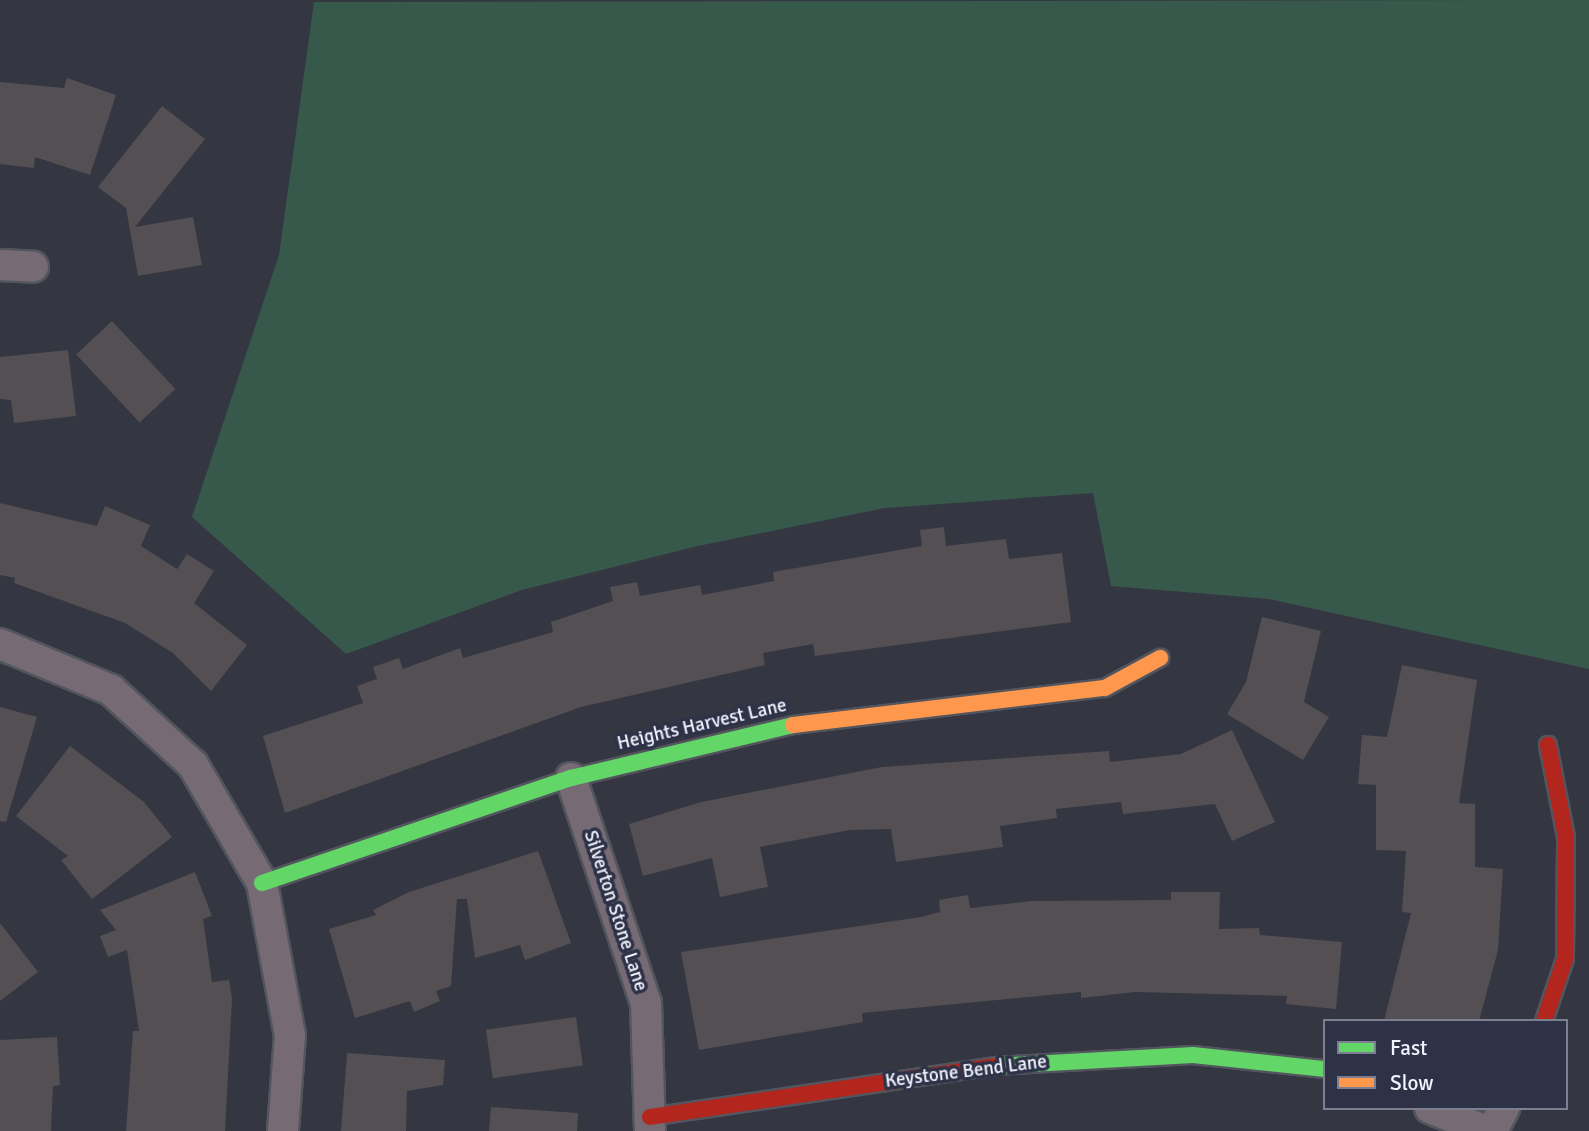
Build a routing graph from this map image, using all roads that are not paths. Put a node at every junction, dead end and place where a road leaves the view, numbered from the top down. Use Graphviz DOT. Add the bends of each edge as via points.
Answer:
graph roads {
  1 [pos="0,265"];
  2 [pos="33,267"];
  3 [pos="0,644"];
  4 [pos="1160,658"];
  5 [pos="1548,745"];
  6 [pos="570,778"];
  7 [pos="262,883"];
  8 [pos="1545,1019"];
  9 [pos="1323,1069"];
  10 [pos="1435,1110"];
  11 [pos="1503,1110"];
  12 [pos="650,1124"];
  13 [pos="283,1131"];
  14 [pos="1486,1131"];
  15 [pos="1492,1131"];
  1 -- 2 [label="street"];
  3 -- 7 [label="street" via="111,690 193,765"];
  4 -- 6 [label="street, Heights Harvest Lane" via="1105,688 775,727"];
  5 -- 8 [label="street" via="1566,837 1565,959"];
  6 -- 7 [label="street, Heights Harvest Lane"];
  6 -- 12 [label="street, Silverton Stone Lane" via="646,1003"];
  7 -- 13 [label="street" via="290,1035"];
  9 -- 12 [label="street, Keystone Bend Lane" via="1193,1055 1010,1064"];
  10 -- 14 [label="street"];
  11 -- 15 [label="street"];
}
